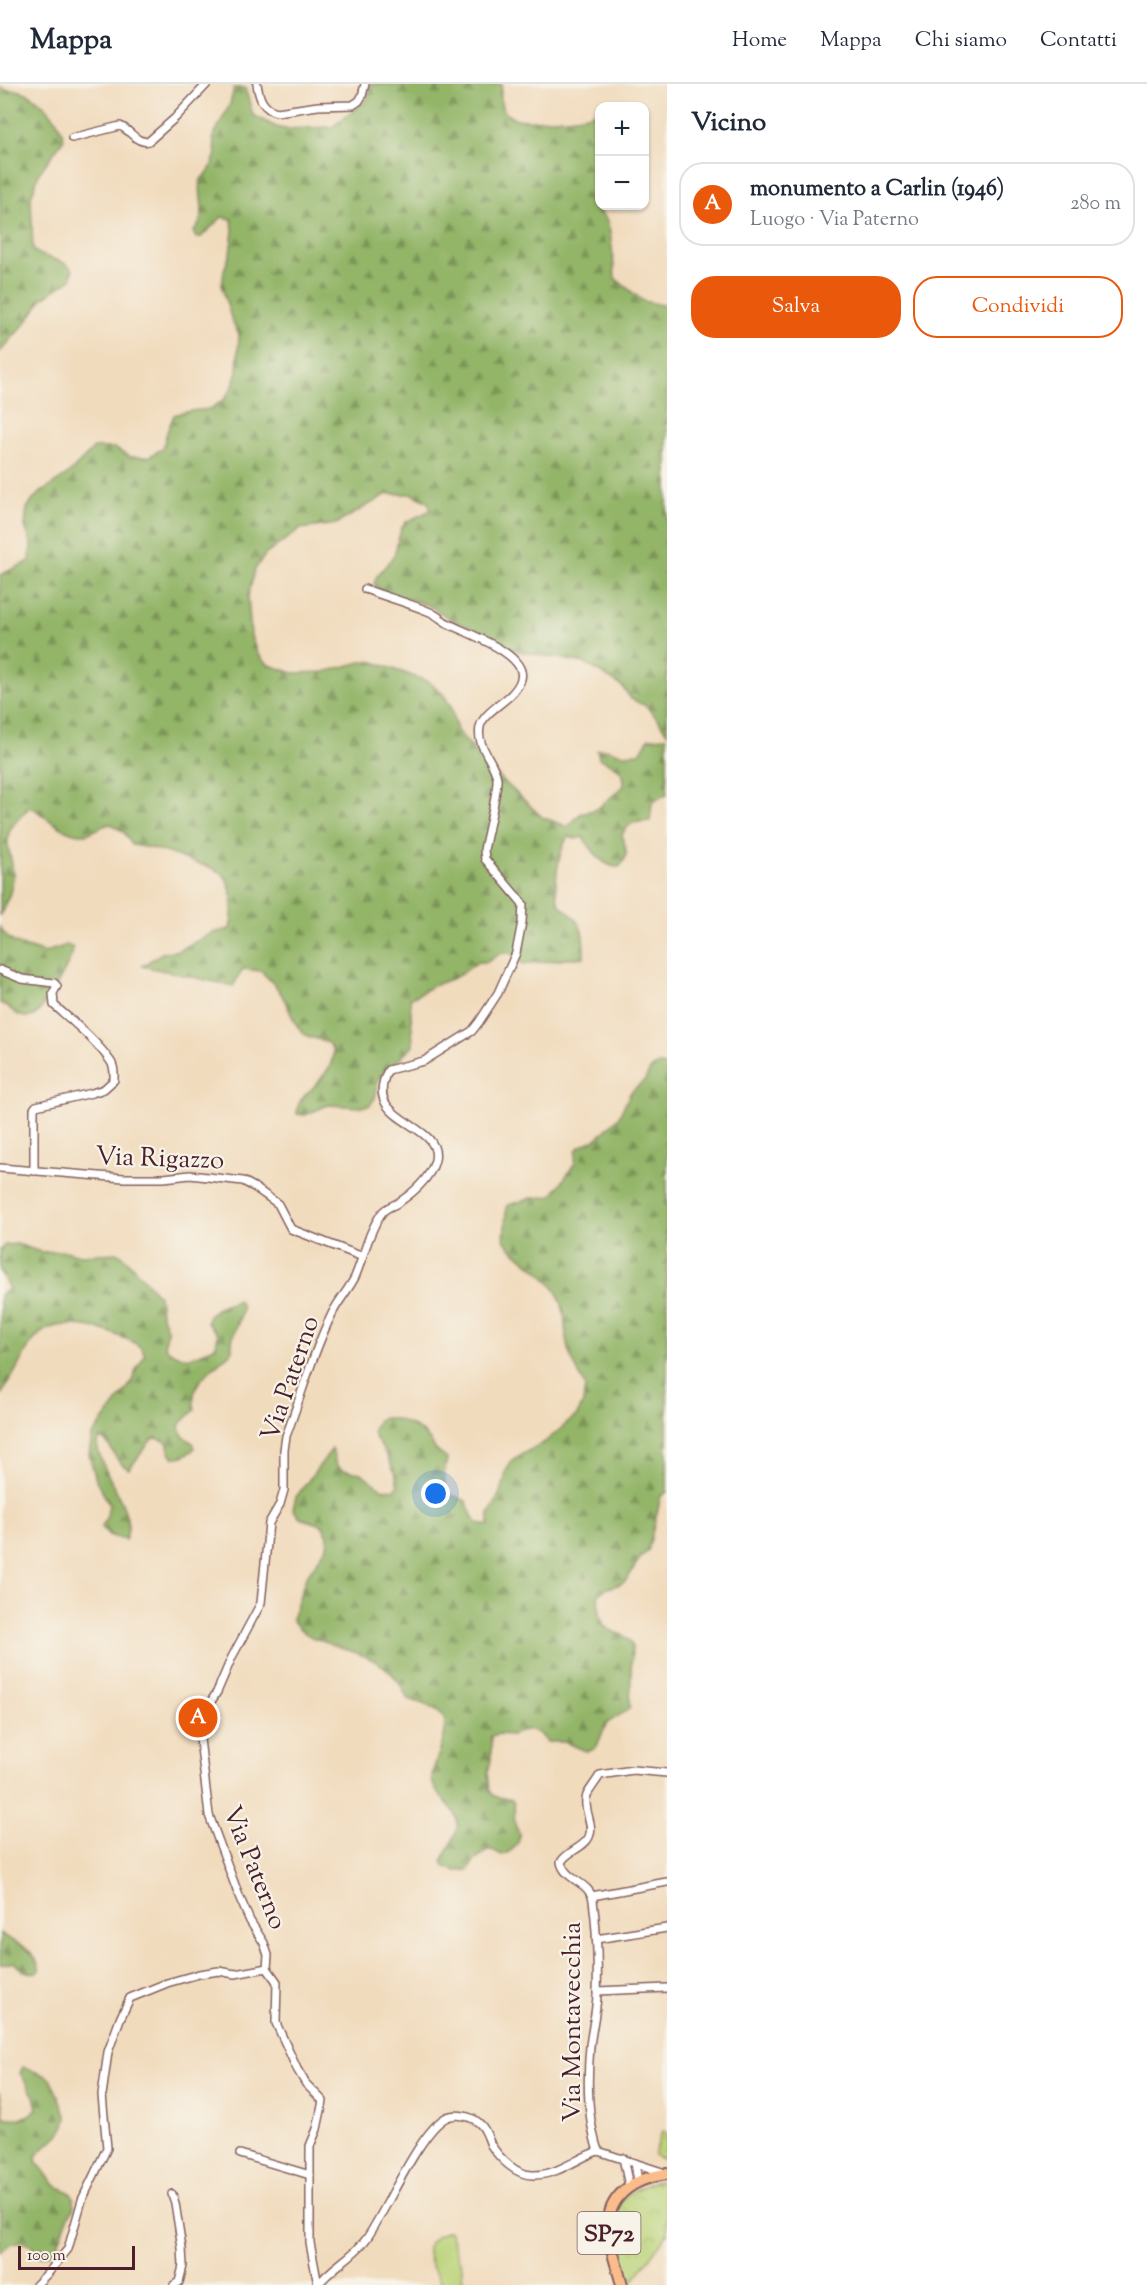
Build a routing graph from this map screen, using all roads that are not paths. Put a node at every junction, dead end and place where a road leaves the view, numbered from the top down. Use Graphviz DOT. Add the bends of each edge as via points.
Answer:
graph roads {
  1 [pos="207,84"];
  2 [pos="257,84"];
  3 [pos="365,84"];
  4 [pos="72,138"];
  5 [pos="365,589"];
  6 [pos="0,970"];
  7 [pos="0,1168"];
  8 [pos="34,1171"];
  9 [pos="363,1257"];
  10 [pos="667,1773"];
  11 [pos="667,1882"];
  12 [pos="592,1896"];
  13 [pos="667,1928"];
  14 [pos="596,1939"];
  15 [pos="267,1968"];
  16 [pos="667,1988"];
  17 [pos="597,1991"];
  18 [pos="598,2151"];
  19 [pos="240,2154"];
  20 [pos="622,2158"];
  21 [pos="635,2163"];
  22 [pos="667,2174"];
  23 [pos="310,2175"];
  24 [pos="633,2183"];
  25 [pos="172,2194"];
  26 [pos="36,2285"];
  27 [pos="174,2285"];
  28 [pos="318,2285"];
  29 [pos="622,2285"];
  1 -- 4 [label="street" via="149,141 139,140 120,126"];
  2 -- 3 [label="street" via="263,104 277,112 353,105 359,101"];
  5 -- 9 [label="street, Via Paterno" via="430,612 487,641 519,668 518,687 480,728 483,748 497,782 485,859 523,903 516,953 498,993 472,1031 424,1061 388,1070 384,1077 383,1091 393,1114 424,1133 436,1158 417,1188 382,1213"];
  6 -- 8 [label="street" via="22,979 54,983 54,1005 111,1062 114,1070 114,1080 104,1089 36,1106"];
  7 -- 8 [label="street, Via Rigazzo"];
  8 -- 9 [label="street, Via Rigazzo" via="124,1179 190,1175 243,1181 278,1203 291,1228"];
  9 -- 15 [label="street, Via Paterno" via="331,1315 286,1436 284,1490 269,1523 261,1603 198,1722 209,1815 239,1896 264,1943"];
  10 -- 12 [label="street, Via Montavecchia" via="633,1770 600,1776 587,1797 592,1829 588,1840 561,1862 564,1870"];
  11 -- 12 [label="street"];
  12 -- 14 [label="street, Via Montavecchia"];
  13 -- 14 [label="street"];
  14 -- 17 [label="street, Via Montavecchia"];
  15 -- 23 [label="street" via="276,1982 276,2023 306,2085 323,2102 310,2146"];
  15 -- 26 [label="street, Via Paterno" via="235,1974 199,1974 130,1998 108,2052 102,2096 107,2148 82,2200 68,2249"];
  16 -- 17 [label="street"];
  17 -- 18 [label="street, Via Montavecchia" via="589,2067 591,2130"];
  18 -- 20 [label="street, Via Montavecchia"];
  18 -- 28 [label="street, Via Montavecchia" via="545,2174 524,2174 497,2153 482,2126 467,2116 447,2117 413,2157 365,2241"];
  19 -- 23 [label="street"];
  20 -- 21 [label="street, Via Montavecchia"];
  20 -- 24 [label="street"];
  21 -- 22 [label="street, Via Montavecchia"];
  21 -- 24 [label="street"];
  22 -- 24 [label="main road, Via Montavecchia / SP72"];
  23 -- 28 [label="street" via="310,2243"];
  24 -- 29 [label="main road, SP72" via="613,2206 608,2227"];
  25 -- 27 [label="street" via="183,2266 179,2282"];
}
